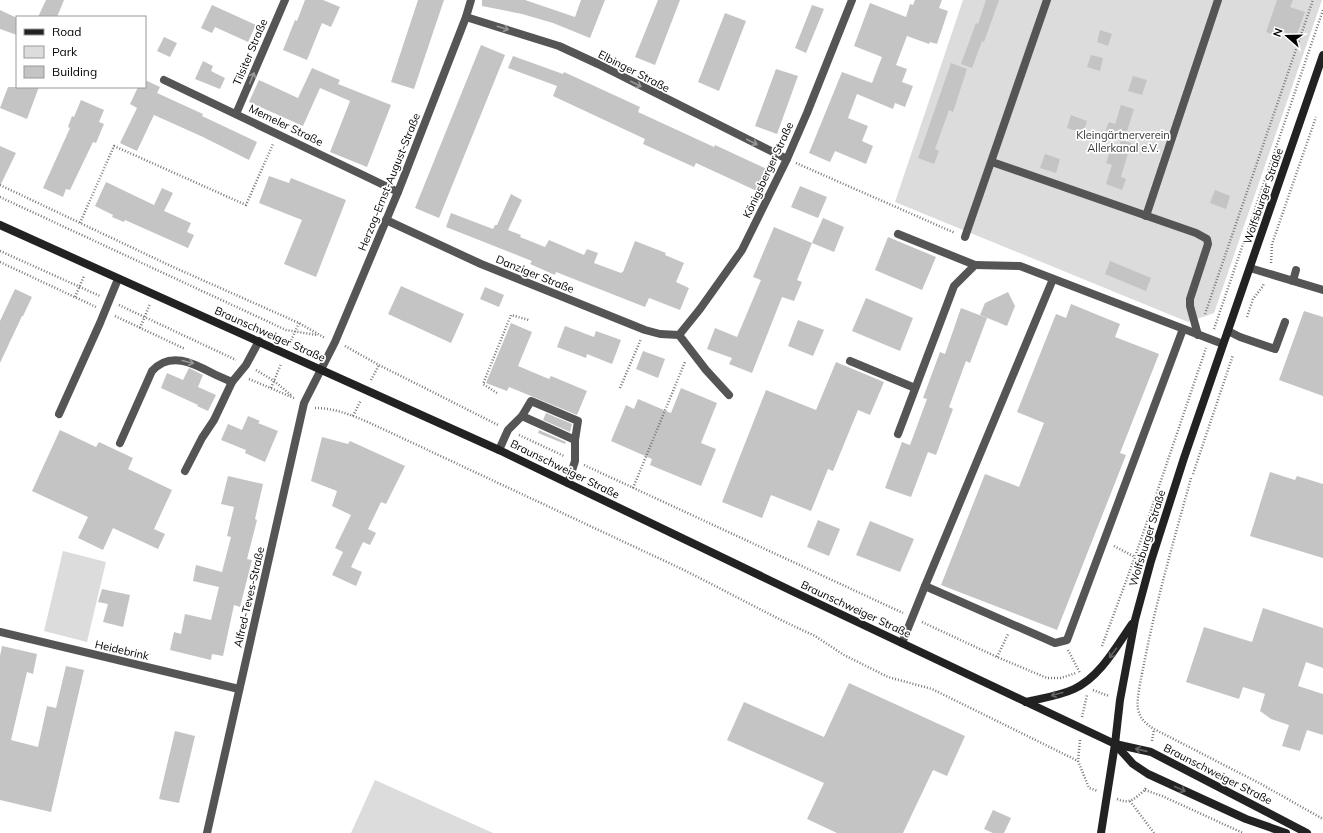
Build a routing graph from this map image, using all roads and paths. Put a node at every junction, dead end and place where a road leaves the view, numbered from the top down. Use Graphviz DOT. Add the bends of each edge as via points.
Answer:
graph roads {
  1 [pos="285,0"];
  2 [pos="471,0"];
  3 [pos="852,0"];
  4 [pos="1047,0"];
  5 [pos="1218,0"];
  6 [pos="1313,0"];
  7 [pos="1323,10"];
  8 [pos="466,17"];
  9 [pos="1323,55"];
  10 [pos="164,80"];
  11 [pos="1318,110"];
  12 [pos="236,114"];
  13 [pos="277,134"];
  14 [pos="787,159"];
  15 [pos="992,162"];
  16 [pos="0,185"];
  17 [pos="398,192"];
  18 [pos="0,197"];
  19 [pos="1146,216"];
  20 [pos="386,220"];
  21 [pos="80,223"];
  22 [pos="0,225"];
  23 [pos="898,234"];
  24 [pos="965,237"];
  25 [pos="0,251"];
  26 [pos="1272,260"];
  27 [pos="0,262"];
  28 [pos="88,265"];
  29 [pos="975,265"];
  30 [pos="1250,268"];
  31 [pos="1296,270"];
  32 [pos="118,279"];
  33 [pos="1052,279"];
  34 [pos="1293,281"];
  35 [pos="1264,286"];
  36 [pos="79,287"];
  37 [pos="1323,290"];
  38 [pos="154,295"];
  39 [pos="75,297"];
  40 [pos="109,300"];
  41 [pos="105,311"];
  42 [pos="145,317"];
  43 [pos="1246,318"];
  44 [pos="529,320"];
  45 [pos="1285,322"];
  46 [pos="299,323"];
  47 [pos="140,328"];
  48 [pos="1182,329"];
  49 [pos="1213,329"];
  50 [pos="645,330"];
  51 [pos="1228,331"];
  52 [pos="294,332"];
  53 [pos="679,335"];
  54 [pos="1198,335"];
  55 [pos="1240,337"];
  56 [pos="259,341"];
  57 [pos="1223,344"];
  58 [pos="345,346"];
  59 [pos="1206,348"];
  60 [pos="690,350"];
  61 [pos="189,351"];
  62 [pos="850,361"];
  63 [pos="246,365"];
  64 [pos="322,369"];
  65 [pos="238,374"];
  66 [pos="274,381"];
  67 [pos="232,382"];
  68 [pos="271,388"];
  69 [pos="620,388"];
  70 [pos="915,388"];
  71 [pos="497,392"];
  72 [pos="729,395"];
  73 [pos="314,408"];
  74 [pos="58,414"];
  75 [pos="522,416"];
  76 [pos="508,430"];
  77 [pos="898,434"];
  78 [pos="575,440"];
  79 [pos="120,443"];
  80 [pos="499,450"];
  81 [pos="575,461"];
  82 [pos="185,471"];
  83 [pos="568,483"];
  84 [pos="633,488"];
  85 [pos="1104,541"];
  86 [pos="1135,557"];
  87 [pos="925,586"];
  88 [pos="912,618"];
  89 [pos="1135,620"];
  90 [pos="1012,625"];
  91 [pos="0,632"];
  92 [pos="1062,641"];
  93 [pos="902,643"];
  94 [pos="1099,651"];
  95 [pos="997,657"];
  96 [pos="1084,668"];
  97 [pos="1080,672"];
  98 [pos="239,689"];
  99 [pos="1026,702"];
  100 [pos="1115,744"];
  101 [pos="1093,789"];
  102 [pos="1118,800"];
  103 [pos="1130,802"];
  104 [pos="1323,819"];
  105 [pos="207,833"];
  106 [pos="1101,833"];
  107 [pos="1154,833"];
  108 [pos="1243,833"];
  109 [pos="1286,833"];
  110 [pos="1307,833"];
  12 -- 1 [label="street, Tilsiter Straße, one-way"];
  2 -- 8 [label="street, Herzog-Ernst-August-Straße"];
  3 -- 14 [label="street, Königsberger Straße"];
  4 -- 15 [label="street"];
  5 -- 19 [label="street"];
  6 -- 54 [label="path"];
  7 -- 49 [label="path"];
  8 -- 14 [label="street, Elbinger Straße, one-way" via="565,49"];
  8 -- 17 [label="street, Herzog-Ernst-August-Straße"];
  9 -- 30 [label="street, Wolfsburger Straße"];
  10 -- 12 [label="street, Memeler Straße"];
  11 -- 26 [label="path" via="1272,244"];
  12 -- 13 [label="street, Memeler Straße"];
  13 -- 17 [label="street, Memeler Straße"];
  13 -- 21 [label="path" via="246,205 114,146"];
  14 -- 24 [label="path"];
  14 -- 53 [label="street, Königsberger Straße" via="742,250"];
  15 -- 19 [label="street"];
  15 -- 24 [label="street"];
  16 -- 21 [label="path"];
  17 -- 20 [label="street, Herzog-Ernst-August-Straße"];
  18 -- 52 [label="path"];
  19 -- 54 [label="street" via="1207,239 1208,244 1190,299"];
  20 -- 50 [label="street, Danziger Straße" via="481,264"];
  20 -- 64 [label="street, Herzog-Ernst-August-Straße"];
  21 -- 46 [label="path"];
  22 -- 28 [label="street, Braunschweiger Straße"];
  23 -- 29 [label="street"];
  25 -- 36 [label="path"];
  27 -- 39 [label="path"];
  28 -- 32 [label="street, Braunschweiger Straße"];
  28 -- 36 [label="path"];
  29 -- 33 [label="street" via="1020,266"];
  29 -- 70 [label="street" via="954,286"];
  30 -- 34 [label="street"];
  30 -- 51 [label="street, Wolfsburger Straße"];
  31 -- 34 [label="street"];
  32 -- 38 [label="street, Braunschweiger Straße"];
  32 -- 40 [label="street"];
  33 -- 48 [label="street"];
  33 -- 87 [label="street"];
  34 -- 37 [label="street"];
  35 -- 43 [label="path" via="1253,299"];
  36 -- 39 [label="path"];
  36 -- 40 [label="path"];
  38 -- 42 [label="path"];
  38 -- 56 [label="street, Braunschweiger Straße"];
  39 -- 41 [label="path"];
  40 -- 41 [label="street"];
  40 -- 42 [label="path"];
  41 -- 47 [label="path"];
  41 -- 74 [label="street"];
  42 -- 47 [label="path"];
  42 -- 63 [label="path"];
  44 -- 71 [label="path" via="511,315 483,384"];
  45 -- 55 [label="street" via="1275,349"];
  46 -- 52 [label="path"];
  46 -- 52 [label="path" via="319,335"];
  47 -- 61 [label="path"];
  48 -- 54 [label="street"];
  48 -- 85 [label="street"];
  50 -- 53 [label="street, Danziger Straße"];
  50 -- 69 [label="path"];
  51 -- 55 [label="street"];
  51 -- 57 [label="street, Wolfsburger Straße"];
  53 -- 60 [label="street"];
  54 -- 57 [label="street"];
  55 -- 104 [label="path" via="1192,476 1166,564 1151,628 1137,708 1143,721 1154,729"];
  56 -- 63 [label="street"];
  56 -- 64 [label="street, Braunschweiger Straße"];
  57 -- 89 [label="street, Wolfsburger Straße" via="1150,561"];
  58 -- 76 [label="path"];
  59 -- 86 [label="path"];
  60 -- 72 [label="street"];
  60 -- 84 [label="path"];
  62 -- 70 [label="street"];
  63 -- 65 [label="street"];
  63 -- 66 [label="path"];
  64 -- 80 [label="street, Braunschweiger Straße"];
  64 -- 98 [label="street, Alfred-Teves-Straße" via="304,403"];
  65 -- 67 [label="street"];
  65 -- 68 [label="path"];
  66 -- 68 [label="path"];
  66 -- 68 [label="path" via="294,397"];
  79 -- 67 [label="street, one-way" via="152,371 157,366 173,360 184,360"];
  67 -- 82 [label="street"];
  70 -- 77 [label="street"];
  73 -- 101 [label="path" via="328,408 385,430 684,570 888,676 932,689 1078,760 1089,788"];
  75 -- 76 [label="street"];
  75 -- 78 [label="street"];
  75 -- 78 [label="street" via="531,401 578,421"];
  76 -- 80 [label="street"];
  76 -- 81 [label="path"];
  78 -- 81 [label="street"];
  80 -- 83 [label="street, Braunschweiger Straße"];
  81 -- 83 [label="street"];
  81 -- 84 [label="path"];
  83 -- 93 [label="street, Braunschweiger Straße"];
  84 -- 88 [label="path"];
  85 -- 86 [label="path"];
  85 -- 92 [label="street" via="1067,640"];
  86 -- 94 [label="path"];
  87 -- 88 [label="street"];
  87 -- 90 [label="street"];
  88 -- 93 [label="street"];
  88 -- 95 [label="path"];
  89 -- 99 [label="street, one-way" via="1111,656 1095,674 1075,689"];
  89 -- 100 [label="street, Wolfsburger Straße" via="1120,700"];
  90 -- 92 [label="street" via="1055,644"];
  90 -- 95 [label="path"];
  91 -- 98 [label="street, Heidebrink"];
  92 -- 97 [label="path"];
  93 -- 99 [label="street, Braunschweiger Straße"];
  95 -- 97 [label="path" via="1047,678 1061,678"];
  96 -- 97 [label="path"];
  98 -- 105 [label="street, Alfred-Teves-Straße"];
  99 -- 100 [label="street, Braunschweiger Straße"];
  100 -- 106 [label="street, Wolfsburger Straße"];
  100 -- 109 [label="street, Braunschweiger Straße, one-way" via="1133,764 1148,774 1246,819"];
  110 -- 100 [label="street, Braunschweiger Straße, one-way" via="1156,754"];
  102 -- 103 [label="path"];
  103 -- 107 [label="path"];
  103 -- 108 [label="path" via="1145,790"];
}
